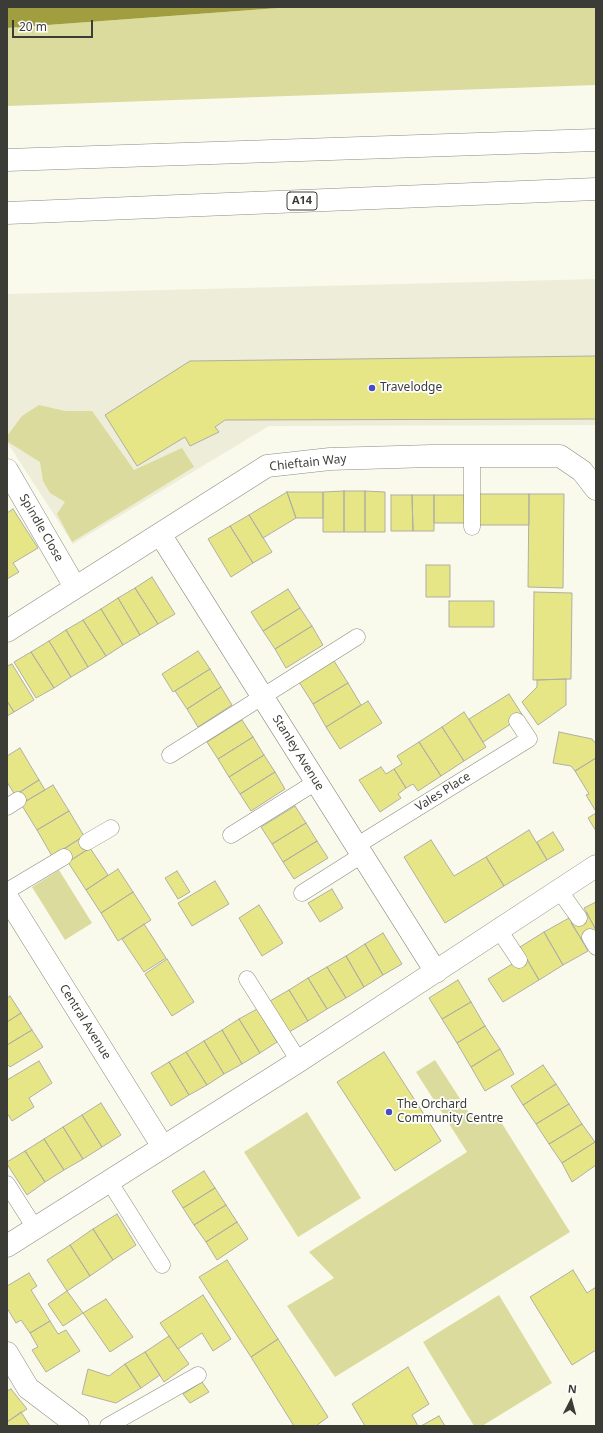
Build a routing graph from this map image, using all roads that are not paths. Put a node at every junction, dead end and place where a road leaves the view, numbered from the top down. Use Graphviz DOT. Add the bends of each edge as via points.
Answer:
graph roads {
  1 [pos="596,140"];
  2 [pos="7,160"];
  3 [pos="596,189"];
  4 [pos="7,213"];
  5 [pos="472,456"];
  6 [pos="7,470"];
  7 [pos="596,489"];
  8 [pos="472,527"];
  9 [pos="160,534"];
  10 [pos="75,587"];
  11 [pos="7,631"];
  12 [pos="357,637"];
  13 [pos="262,696"];
  14 [pos="517,721"];
  15 [pos="170,755"];
  16 [pos="316,782"];
  17 [pos="111,828"];
  18 [pos="231,835"];
  19 [pos="87,842"];
  20 [pos="359,850"];
  21 [pos="64,857"];
  22 [pos="596,866"];
  23 [pos="559,890"];
  24 [pos="7,891"];
  25 [pos="302,893"];
  26 [pos="7,897"];
  27 [pos="579,918"];
  28 [pos="499,930"];
  29 [pos="519,960"];
  30 [pos="436,972"];
  31 [pos="247,979"];
  32 [pos="299,1061"];
  33 [pos="163,1147"];
  34 [pos="109,1181"];
  35 [pos="7,1184"];
  36 [pos="35,1228"];
  37 [pos="7,1246"];
  38 [pos="162,1265"];
  39 [pos="7,1353"];
  40 [pos="198,1375"];
  41 [pos="78,1426"];
  42 [pos="108,1426"];
  1 -- 2 [label="main road"];
  3 -- 4 [label="main road, A14"];
  5 -- 7 [label="main road, Chieftain Way" via="560,456 582,471"];
  5 -- 8 [label="lane"];
  5 -- 9 [label="main road, Chieftain Way" via="330,459 267,466"];
  6 -- 10 [label="main road, Spindle Close"];
  9 -- 10 [label="main road, Chieftain Way"];
  9 -- 13 [label="main road, Stanley Avenue"];
  10 -- 11 [label="main road, Chieftain Way"];
  12 -- 13 [label="lane"];
  13 -- 15 [label="lane"];
  13 -- 16 [label="main road, Stanley Avenue"];
  14 -- 20 [label="lane, Vales Place" via="529,739 444,799"];
  16 -- 18 [label="lane"];
  16 -- 20 [label="main road, Stanley Avenue"];
  17 -- 19 [label="lane"];
  20 -- 25 [label="lane, Vales Place"];
  20 -- 30 [label="main road, Stanley Avenue"];
  21 -- 24 [label="lane"];
  22 -- 23 [label="main road"];
  23 -- 27 [label="lane"];
  23 -- 28 [label="main road"];
  26 -- 33 [label="main road, Central Avenue"];
  28 -- 29 [label="lane"];
  28 -- 30 [label="main road"];
  30 -- 32 [label="main road"];
  31 -- 32 [label="lane"];
  32 -- 33 [label="main road"];
  33 -- 34 [label="main road"];
  34 -- 36 [label="main road"];
  34 -- 38 [label="lane"];
  35 -- 36 [label="lane"];
  36 -- 37 [label="main road"];
  39 -- 41 [label="main road" via="28,1388"];
  40 -- 42 [label="lane"];
}
